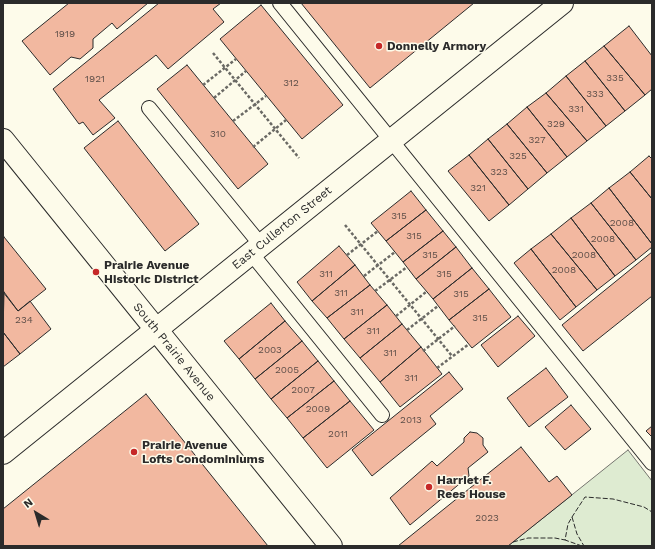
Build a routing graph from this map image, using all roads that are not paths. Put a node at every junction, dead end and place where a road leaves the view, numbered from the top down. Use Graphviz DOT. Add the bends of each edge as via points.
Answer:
graph roads {
  1 [pos="280,3"];
  2 [pos="562,3"];
  3 [pos="149,108"];
  4 [pos="3,140"];
  5 [pos="391,141"];
  6 [pos="256,249"];
  7 [pos="156,330"];
  8 [pos="382,416"];
  9 [pos="3,453"];
  10 [pos="652,463"];
  11 [pos="331,546"];
  1 -- 5 [label="lane"];
  2 -- 5 [label="street, East Cullerton Street"];
  3 -- 6 [label="lane"];
  4 -- 7 [label="street, South Prairie Avenue"];
  5 -- 6 [label="street, East Cullerton Street"];
  5 -- 10 [label="lane"];
  6 -- 7 [label="street, East Cullerton Street"];
  6 -- 8 [label="lane"];
  7 -- 9 [label="street, East Cullerton Street"];
  7 -- 11 [label="street, South Prairie Avenue"];
}
